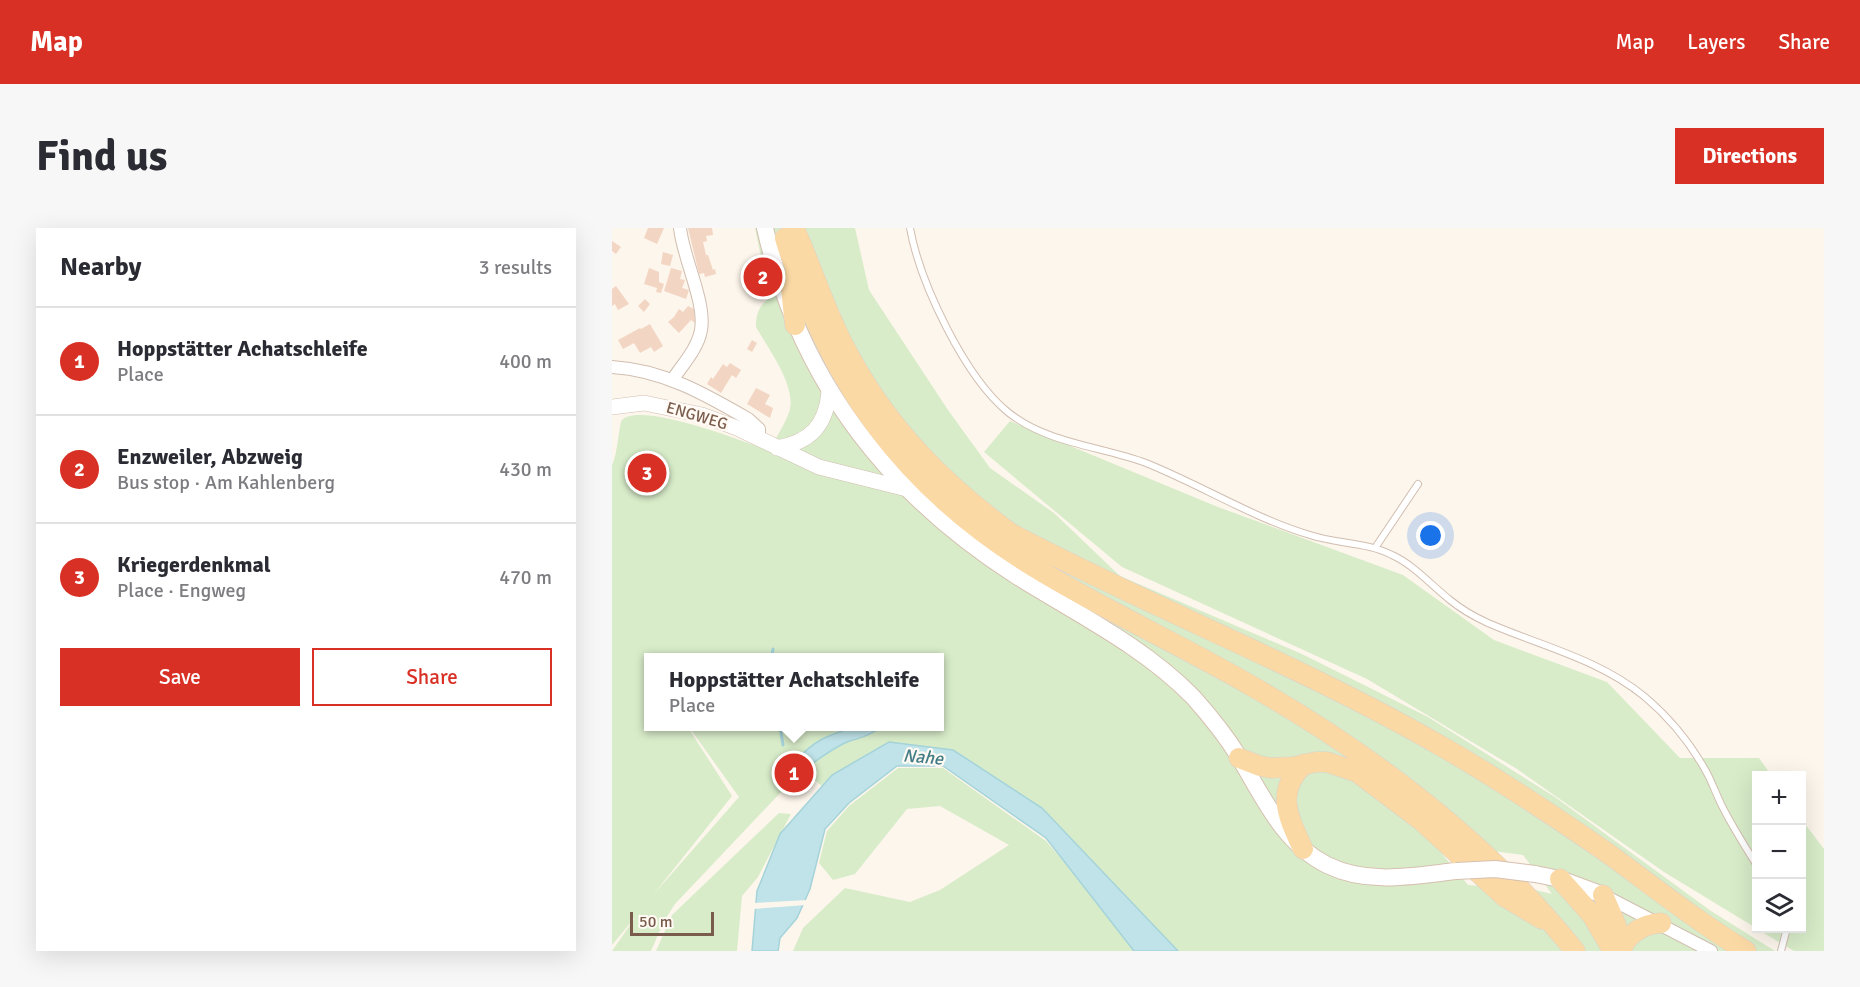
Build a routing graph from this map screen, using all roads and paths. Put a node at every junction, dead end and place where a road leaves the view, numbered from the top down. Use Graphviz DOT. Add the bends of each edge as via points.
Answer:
graph roads {
  1 [pos="680,228"];
  2 [pos="765,228"];
  3 [pos="910,228"];
  4 [pos="791,231"];
  5 [pos="795,325"];
  6 [pos="612,368"];
  7 [pos="673,379"];
  8 [pos="829,392"];
  9 [pos="612,407"];
  10 [pos="759,438"];
  11 [pos="777,448"];
  12 [pos="1418,484"];
  13 [pos="907,489"];
  14 [pos="1010,533"];
  15 [pos="1375,549"];
  16 [pos="1135,624"];
  17 [pos="1239,758"];
  18 [pos="1304,764"];
  19 [pos="1303,849"];
  20 [pos="1752,857"];
  21 [pos="1560,879"];
  22 [pos="1603,895"];
  23 [pos="1661,923"];
  24 [pos="1553,924"];
  25 [pos="1785,933"];
  26 [pos="1575,951"];
  27 [pos="1613,951"];
  28 [pos="1620,951"];
  29 [pos="1711,951"];
  30 [pos="1746,951"];
  31 [pos="1780,951"];
  1 -- 7 [label="street" via="702,321 698,340"];
  2 -- 5 [label="main road"];
  3 -- 15 [label="lane" via="918,264 940,315 981,384 1012,416 1050,435 1144,463 1312,536"];
  4 -- 5 [label="main road"];
  4 -- 14 [label="main road" via="807,256 843,345 877,401 939,474"];
  4 -- 16 [label="main road" via="803,295 830,354 885,439 936,494 994,540"];
  5 -- 8 [label="main road"];
  6 -- 7 [label="street"];
  7 -- 10 [label="street" via="748,419 759,429"];
  8 -- 11 [label="street" via="828,406 814,431 791,446"];
  8 -- 13 [label="main road" via="865,443"];
  9 -- 10 [label="street, ENGWEG" via="658,405 702,415"];
  10 -- 11 [label="street, ENGWEG"];
  11 -- 13 [label="street, ENGWEG" via="819,467"];
  12 -- 15 [label="lane"];
  13 -- 17 [label="main road" via="990,558 1165,672 1206,711"];
  14 -- 16 [label="main road"];
  14 -- 30 [label="main road" via="1349,696 1439,745 1539,807"];
  15 -- 20 [label="lane" via="1403,562 1469,613 1576,656 1645,698 1668,719 1696,755"];
  16 -- 24 [label="main road" via="1248,683 1377,765 1496,863"];
  17 -- 18 [label="main road" via="1271,768"];
  17 -- 19 [label="main road" via="1277,820"];
  18 -- 19 [label="main road" via="1293,777 1286,798 1287,813"];
  18 -- 24 [label="main road" via="1327,762 1357,772 1422,821 1505,897"];
  19 -- 21 [label="main road, bridge" via="1327,865 1366,877 1495,869"];
  21 -- 22 [label="main road"];
  21 -- 27 [label="main road" via="1592,915"];
  22 -- 23 [label="street"];
  22 -- 28 [label="main road" via="1616,924"];
  23 -- 28 [label="main road" via="1636,931"];
  23 -- 29 [label="street"];
  24 -- 26 [label="main road"];
  25 -- 31 [label="lane"];
}
